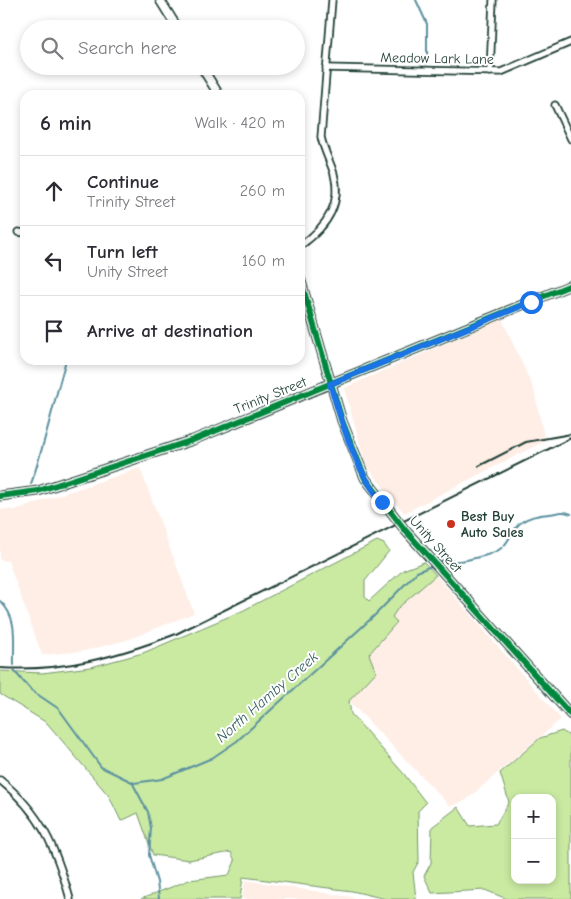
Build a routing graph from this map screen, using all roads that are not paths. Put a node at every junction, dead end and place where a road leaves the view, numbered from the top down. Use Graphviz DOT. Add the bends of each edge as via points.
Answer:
graph roads {
  1 [pos="160,0"];
  2 [pos="332,0"];
  3 [pos="493,0"];
  4 [pos="172,20"];
  5 [pos="571,42"];
  6 [pos="326,68"];
  7 [pos="490,72"];
  8 [pos="207,75"];
  9 [pos="216,90"];
  10 [pos="555,105"];
  11 [pos="570,136"];
  12 [pos="305,242"];
  13 [pos="571,285"];
  14 [pos="305,296"];
  15 [pos="330,384"];
  16 [pos="0,496"];
  17 [pos="571,715"];
  18 [pos="0,780"];
  19 [pos="70,899"];
  1 -- 4 [label="street"];
  2 -- 6 [label="street"];
  3 -- 7 [label="street"];
  5 -- 7 [label="street, Meadow Lark Lane" via="509,70"];
  6 -- 7 [label="street, Meadow Lark Lane"];
  6 -- 12 [label="street" via="321,137 334,174 336,192 331,215"];
  8 -- 9 [label="street"];
  10 -- 11 [label="street"];
  13 -- 15 [label="street, Trinity Street"];
  14 -- 15 [label="street, Unity Street"];
  15 -- 16 [label="street, Trinity Street" via="193,440 38,491"];
  15 -- 17 [label="street, Unity Street" via="356,458 376,495"];
  18 -- 19 [label="street" via="45,828"];
}
